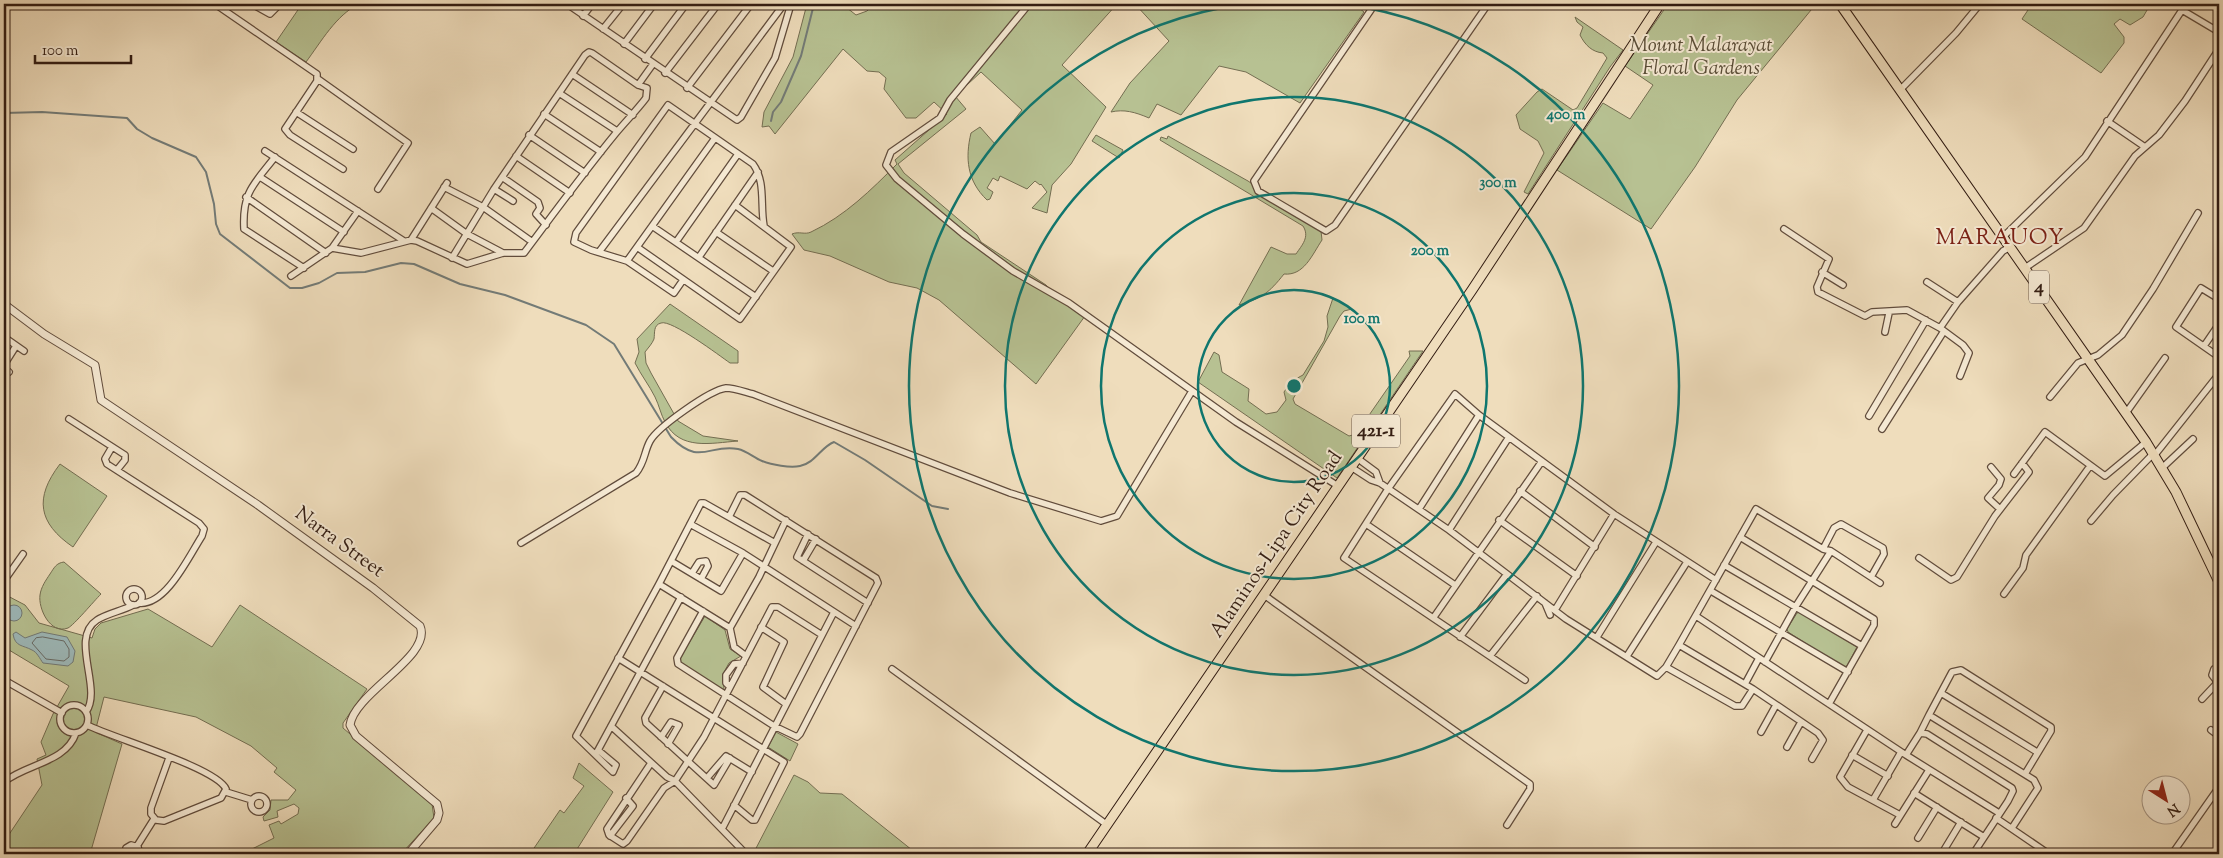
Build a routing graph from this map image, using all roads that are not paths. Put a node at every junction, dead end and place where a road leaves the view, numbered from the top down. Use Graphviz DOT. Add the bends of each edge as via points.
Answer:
graph roads {
  1 [pos="215,4"];
  2 [pos="252,4"];
  3 [pos="280,4"];
  4 [pos="567,4"];
  5 [pos="592,4"];
  6 [pos="623,4"];
  7 [pos="654,4"];
  8 [pos="686,4"];
  9 [pos="718,4"];
  10 [pos="751,4"];
  11 [pos="784,4"];
  12 [pos="791,4"];
  13 [pos="1029,4"];
  14 [pos="1376,4"];
  15 [pos="1488,4"];
  16 [pos="1660,4"];
  17 [pos="1840,4"];
  18 [pos="1980,4"];
  19 [pos="2186,4"];
  20 [pos="2182,10"];
  21 [pos="583,16"];
  22 [pos="603,30"];
  23 [pos="2219,32"];
  24 [pos="624,44"];
  25 [pos="2219,49"];
  26 [pos="645,59"];
  27 [pos="653,64"];
  28 [pos="666,72"];
  29 [pos="572,74"];
  30 [pos="318,79"];
  31 [pos="638,85"];
  32 [pos="687,88"];
  33 [pos="1901,88"];
  34 [pos="559,93"];
  35 [pos="710,103"];
  36 [pos="296,112"];
  37 [pos="544,114"];
  38 [pos="633,115"];
  39 [pos="2107,121"];
  40 [pos="694,123"];
  41 [pos="617,132"];
  42 [pos="529,135"];
  43 [pos="715,138"];
  44 [pos="2145,147"];
  45 [pos="353,149"];
  46 [pos="265,151"];
  47 [pos="601,152"];
  48 [pos="738,154"];
  49 [pos="516,156"];
  50 [pos="275,157"];
  51 [pos="343,169"];
  52 [pos="758,172"];
  53 [pos="585,173"];
  54 [pos="260,177"];
  55 [pos="502,178"];
  56 [pos="494,188"];
  57 [pos="378,189"];
  58 [pos="570,193"];
  59 [pos="246,197"];
  60 [pos="513,201"];
  61 [pos="735,206"];
  62 [pos="483,207"];
  63 [pos="431,208"];
  64 [pos="358,211"];
  65 [pos="2198,213"];
  66 [pos="546,226"];
  67 [pos="652,226"];
  68 [pos="764,226"];
  69 [pos="1784,229"];
  70 [pos="344,232"];
  71 [pos="716,232"];
  72 [pos="467,234"];
  73 [pos="2003,237"];
  74 [pos="411,240"];
  75 [pos="531,241"];
  76 [pos="404,242"];
  77 [pos="676,242"];
  78 [pos="636,247"];
  79 [pos="2010,247"];
  80 [pos="332,248"];
  81 [pos="600,252"];
  82 [pos="326,253"];
  83 [pos="503,253"];
  84 [pos="698,257"];
  85 [pos="452,258"];
  86 [pos="627,261"];
  87 [pos="304,268"];
  88 [pos="2026,268"];
  89 [pos="774,271"];
  90 [pos="1822,272"];
  91 [pos="290,276"];
  92 [pos="683,280"];
  93 [pos="1927,282"];
  94 [pos="1843,285"];
  95 [pos="756,297"];
  96 [pos="2219,299"];
  97 [pos="1958,302"];
  98 [pos="4,304"];
  99 [pos="1888,313"];
  100 [pos="1926,320"];
  101 [pos="2219,324"];
  102 [pos="1942,330"];
  103 [pos="1885,332"];
  104 [pos="4,337"];
  105 [pos="16,346"];
  106 [pos="2204,346"];
  107 [pos="24,351"];
  108 [pos="2219,356"];
  109 [pos="2088,358"];
  110 [pos="2165,358"];
  111 [pos="5,368"];
  112 [pos="2219,374"];
  113 [pos="1960,376"];
  114 [pos="1192,391"];
  115 [pos="2050,397"];
  116 [pos="2126,413"];
  117 [pos="1479,415"];
  118 [pos="1869,416"];
  119 [pos="69,419"];
  120 [pos="1882,429"];
  121 [pos="1509,437"];
  122 [pos="2192,439"];
  123 [pos="2146,442"];
  124 [pos="112,447"];
  125 [pos="2154,455"];
  126 [pos="1357,458"];
  127 [pos="1542,461"];
  128 [pos="2022,463"];
  129 [pos="2090,466"];
  130 [pos="1351,467"];
  131 [pos="1991,467"];
  132 [pos="2162,468"];
  133 [pos="117,470"];
  134 [pos="2014,474"];
  135 [pos="1380,483"];
  136 [pos="1338,486"];
  137 [pos="1388,489"];
  138 [pos="1520,491"];
  139 [pos="1419,509"];
  140 [pos="2000,510"];
  141 [pos="1614,514"];
  142 [pos="730,516"];
  143 [pos="786,520"];
  144 [pos="1499,520"];
  145 [pos="2091,521"];
  146 [pos="690,524"];
  147 [pos="1366,524"];
  148 [pos="1449,530"];
  149 [pos="808,534"];
  150 [pos="1740,537"];
  151 [pos="816,539"];
  152 [pos="1656,542"];
  153 [pos="521,543"];
  154 [pos="775,543"];
  155 [pos="1595,547"];
  156 [pos="1823,549"];
  157 [pos="1478,551"];
  158 [pos="1831,551"];
  159 [pos="743,553"];
  160 [pos="23,554"];
  161 [pos="1919,558"];
  162 [pos="671,561"];
  163 [pos="803,561"];
  164 [pos="1687,562"];
  165 [pos="1724,565"];
  166 [pos="764,566"];
  167 [pos="692,573"];
  168 [pos="1507,574"];
  169 [pos="1577,576"];
  170 [pos="1871,576"];
  171 [pos="701,579"];
  172 [pos="1716,580"];
  173 [pos="1812,580"];
  174 [pos="4,581"];
  175 [pos="2219,582"];
  176 [pos="1880,583"];
  177 [pos="659,584"];
  178 [pos="1456,585"];
  179 [pos="1711,591"];
  180 [pos="2004,594"];
  181 [pos="1264,595"];
  182 [pos="1536,596"];
  183 [pos="681,597"];
  184 [pos="868,603"];
  185 [pos="1545,604"];
  186 [pos="1796,606"];
  187 [pos="1555,610"];
  188 [pos="703,611"];
  189 [pos="834,612"];
  190 [pos="1550,615"];
  191 [pos="1696,616"];
  192 [pos="1434,617"];
  193 [pos="1556,619"];
  194 [pos="1566,619"];
  195 [pos="856,626"];
  196 [pos="762,627"];
  197 [pos="730,628"];
  198 [pos="1782,633"];
  199 [pos="822,635"];
  200 [pos="1460,637"];
  201 [pos="1597,637"];
  202 [pos="1679,645"];
  203 [pos="1862,646"];
  204 [pos="746,656"];
  205 [pos="1490,656"];
  206 [pos="1627,656"];
  207 [pos="618,658"];
  208 [pos="1762,660"];
  209 [pos="743,663"];
  210 [pos="1666,667"];
  211 [pos="892,668"];
  212 [pos="2214,669"];
  213 [pos="641,671"];
  214 [pos="1848,672"];
  215 [pos="4,680"];
  216 [pos="1525,680"];
  217 [pos="2218,683"];
  218 [pos="1745,684"];
  219 [pos="663,686"];
  220 [pos="730,687"];
  221 [pos="1753,689"];
  222 [pos="1941,693"];
  223 [pos="726,696"];
  224 [pos="2202,700"];
  225 [pos="786,704"];
  226 [pos="1829,704"];
  227 [pos="1776,705"];
  228 [pos="86,712"];
  229 [pos="62,713"];
  230 [pos="1929,716"];
  231 [pos="714,718"];
  232 [pos="1801,722"];
  233 [pos="87,725"];
  234 [pos="610,726"];
  235 [pos="774,726"];
  236 [pos="1867,730"];
  237 [pos="2211,730"];
  238 [pos="1761,732"];
  239 [pos="76,733"];
  240 [pos="1920,733"];
  241 [pos="2219,736"];
  242 [pos="661,737"];
  243 [pos="668,744"];
  244 [pos="1787,747"];
  245 [pos="763,749"];
  246 [pos="598,750"];
  247 [pos="2037,752"];
  248 [pos="593,754"];
  249 [pos="1904,754"];
  250 [pos="1852,755"];
  251 [pos="169,758"];
  252 [pos="730,758"];
  253 [pos="1812,759"];
  254 [pos="688,761"];
  255 [pos="651,763"];
  256 [pos="1929,770"];
  257 [pos="752,772"];
  258 [pos="2025,774"];
  259 [pos="1888,776"];
  260 [pos="707,778"];
  261 [pos="674,781"];
  262 [pos="4,782"];
  263 [pos="2219,787"];
  264 [pos="226,792"];
  265 [pos="1914,793"];
  266 [pos="626,798"];
  267 [pos="252,800"];
  268 [pos="1873,800"];
  269 [pos="734,805"];
  270 [pos="1937,807"];
  271 [pos="1900,815"];
  272 [pos="1998,816"];
  273 [pos="154,819"];
  274 [pos="1961,822"];
  275 [pos="1106,824"];
  276 [pos="1895,824"];
  277 [pos="1507,826"];
  278 [pos="2012,828"];
  279 [pos="722,829"];
  280 [pos="610,836"];
  281 [pos="1984,836"];
  282 [pos="1918,838"];
  283 [pos="136,846"];
  284 [pos="1944,850"];
  285 [pos="125,854"];
  286 [pos="140,854"];
  287 [pos="408,854"];
  288 [pos="746,854"];
  289 [pos="1087,854"];
  290 [pos="1973,854"];
  291 [pos="2049,854"];
  292 [pos="2172,854"];
  1 -- 30 [label="street" via="314,72"];
  2 -- 3 [label="street" via="270,14"];
  4 -- 21 [label="street"];
  5 -- 21 [label="street"];
  6 -- 22 [label="street"];
  7 -- 24 [label="street"];
  8 -- 26 [label="street"];
  9 -- 28 [label="street"];
  10 -- 32 [label="street"];
  11 -- 35 [label="street"];
  12 -- 35 [label="street" via="776,58 741,117 734,120"];
  13 -- 114 [label="street" via="950,100 940,118 891,152 886,165 897,179 1013,271 1069,304"];
  14 -- 15 [label="street" via="1254,181 1258,191 1326,231 1335,225"];
  16 -- 126 [label="main road, Alaminos-Lipa City Road / 421-1"];
  17 -- 33 [label="main road, 4"];
  18 -- 33 [label="street"];
  19 -- 20 [label="street"];
  20 -- 23 [label="street"];
  20 -- 39 [label="street"];
  21 -- 22 [label="street"];
  22 -- 24 [label="street"];
  24 -- 26 [label="street"];
  25 -- 44 [label="street" via="2185,101 2159,135"];
  26 -- 27 [label="street"];
  27 -- 28 [label="street"];
  27 -- 31 [label="street"];
  28 -- 32 [label="street"];
  29 -- 31 [label="street" via="589,52"];
  29 -- 34 [label="street"];
  29 -- 38 [label="street"];
  30 -- 36 [label="street"];
  30 -- 57 [label="street" via="408,142"];
  31 -- 38 [label="street" via="647,88 646,98"];
  32 -- 35 [label="street"];
  33 -- 73 [label="main road, 4"];
  34 -- 37 [label="street"];
  34 -- 41 [label="street"];
  35 -- 40 [label="street"];
  36 -- 45 [label="street"];
  36 -- 51 [label="street" via="286,131"];
  37 -- 42 [label="street"];
  37 -- 47 [label="street"];
  38 -- 41 [label="street"];
  39 -- 44 [label="street"];
  39 -- 73 [label="street" via="2085,157"];
  40 -- 43 [label="street"];
  40 -- 81 [label="street"];
  40 -- 81 [label="street" via="668,104 575,235 576,244"];
  41 -- 47 [label="street"];
  42 -- 49 [label="street"];
  42 -- 53 [label="street"];
  43 -- 48 [label="street"];
  43 -- 67 [label="street"];
  44 -- 88 [label="street" via="2135,156 2084,228"];
  46 -- 50 [label="street"];
  47 -- 53 [label="street"];
  48 -- 52 [label="street" via="753,164"];
  48 -- 77 [label="street"];
  49 -- 55 [label="street"];
  49 -- 58 [label="street"];
  50 -- 54 [label="street"];
  50 -- 64 [label="street"];
  52 -- 61 [label="street"];
  52 -- 68 [label="street"];
  53 -- 58 [label="street"];
  54 -- 59 [label="street"];
  54 -- 70 [label="street"];
  55 -- 56 [label="street"];
  55 -- 66 [label="street" via="538,202 540,208 536,214"];
  56 -- 60 [label="street"];
  56 -- 62 [label="street"];
  58 -- 66 [label="street"];
  59 -- 82 [label="street"];
  59 -- 87 [label="street" via="244,229"];
  61 -- 68 [label="street"];
  61 -- 71 [label="street"];
  62 -- 63 [label="street" via="445,185"];
  62 -- 72 [label="street"];
  62 -- 75 [label="street"];
  63 -- 72 [label="street"];
  63 -- 74 [label="street"];
  64 -- 70 [label="street"];
  64 -- 76 [label="street"];
  65 -- 109 [label="street" via="2154,289 2125,330 2098,355"];
  66 -- 75 [label="street"];
  67 -- 77 [label="street"];
  67 -- 78 [label="street"];
  68 -- 89 [label="street" via="790,247"];
  69 -- 90 [label="street" via="1828,258"];
  70 -- 80 [label="street"];
  71 -- 84 [label="street"];
  71 -- 89 [label="street"];
  72 -- 83 [label="street"];
  72 -- 85 [label="street"];
  73 -- 79 [label="main road, 4"];
  74 -- 76 [label="street"];
  74 -- 85 [label="street"];
  75 -- 83 [label="street" via="524,253"];
  76 -- 80 [label="street" via="361,253"];
  77 -- 84 [label="street"];
  78 -- 86 [label="street"];
  78 -- 92 [label="street"];
  79 -- 88 [label="main road, 4"];
  79 -- 97 [label="street"];
  80 -- 82 [label="street"];
  81 -- 86 [label="street"];
  82 -- 87 [label="street"];
  83 -- 85 [label="street" via="467,264"];
  84 -- 95 [label="street"];
  86 -- 92 [label="street" via="674,293"];
  87 -- 91 [label="street"];
  88 -- 109 [label="main road, 4"];
  89 -- 95 [label="street"];
  90 -- 94 [label="street"];
  90 -- 99 [label="street" via="1817,290 1826,297 1865,316 1872,312"];
  92 -- 95 [label="street" via="740,319"];
  93 -- 97 [label="street"];
  96 -- 106 [label="street" via="2201,288 2176,327"];
  97 -- 102 [label="street"];
  98 -- 287 [label="street, Narra Street" via="44,334 95,365 101,400 258,505 420,626 423,632 421,640 396,672 364,700 350,725 356,736 437,804 437,820"];
  99 -- 100 [label="street" via="1906,310"];
  99 -- 103 [label="street"];
  100 -- 102 [label="street"];
  100 -- 118 [label="street"];
  101 -- 106 [label="street"];
  102 -- 113 [label="street" via="1964,345 1969,353"];
  102 -- 120 [label="street"];
  104 -- 105 [label="street"];
  105 -- 107 [label="street"];
  105 -- 111 [label="street"];
  106 -- 108 [label="street"];
  109 -- 115 [label="street" via="2078,363"];
  109 -- 116 [label="main road, 4"];
  110 -- 116 [label="street"];
  112 -- 125 [label="street"];
  114 -- 136 [label="street"];
  114 -- 153 [label="street" via="1117,516 1101,521 1010,493 752,394 727,388 704,399 660,430 650,441 645,461 636,472"];
  116 -- 123 [label="main road, 4"];
  117 -- 121 [label="street"];
  117 -- 137 [label="street" via="1455,394"];
  117 -- 139 [label="street"];
  119 -- 124 [label="street"];
  121 -- 127 [label="street"];
  121 -- 148 [label="street"];
  122 -- 132 [label="street"];
  123 -- 125 [label="main road, 4"];
  123 -- 129 [label="street" via="2105,476"];
  124 -- 133 [label="street" via="105,459"];
  124 -- 133 [label="street" via="126,457"];
  125 -- 132 [label="main road, 4"];
  125 -- 145 [label="street" via="2112,495"];
  126 -- 130 [label="main road, Alaminos-Lipa City Road / 421-1"];
  126 -- 135 [label="street" via="1376,472"];
  127 -- 138 [label="street"];
  127 -- 141 [label="street"];
  128 -- 129 [label="street" via="2045,432"];
  128 -- 134 [label="street"];
  128 -- 140 [label="street" via="2029,472"];
  129 -- 180 [label="street" via="2026,554 2023,568"];
  130 -- 135 [label="street"];
  130 -- 136 [label="main road, Alaminos-Lipa City Road / 421-1"];
  131 -- 140 [label="street" via="2001,479 1988,498"];
  132 -- 175 [label="main road, 4"];
  133 -- 228 [label="street" via="204,529 162,596 99,618 89,631 86,645 90,699"];
  135 -- 137 [label="street"];
  136 -- 181 [label="main road, Alaminos-Lipa City Road / 421-1"];
  137 -- 139 [label="street"];
  137 -- 147 [label="street"];
  138 -- 144 [label="street"];
  138 -- 155 [label="street"];
  139 -- 148 [label="street"];
  140 -- 161 [label="street" via="1954,580"];
  141 -- 152 [label="street"];
  141 -- 155 [label="street"];
  142 -- 143 [label="street" via="743,494"];
  142 -- 146 [label="street" via="703,502"];
  142 -- 154 [label="street"];
  143 -- 149 [label="street"];
  143 -- 154 [label="street"];
  144 -- 157 [label="street"];
  144 -- 169 [label="street"];
  146 -- 159 [label="street"];
  146 -- 162 [label="street"];
  147 -- 178 [label="street"];
  147 -- 192 [label="street" via="1344,558"];
  148 -- 157 [label="street"];
  149 -- 151 [label="street"];
  149 -- 163 [label="street" via="797,556"];
  150 -- 156 [label="street" via="1754,511 1759,509"];
  150 -- 165 [label="street"];
  150 -- 173 [label="street"];
  151 -- 163 [label="street"];
  151 -- 184 [label="street" via="877,579"];
  152 -- 164 [label="street"];
  152 -- 201 [label="street"];
  154 -- 166 [label="street"];
  155 -- 169 [label="street"];
  156 -- 158 [label="street"];
  156 -- 170 [label="street" via="1838,524 1875,543 1884,551"];
  157 -- 168 [label="street"];
  157 -- 178 [label="street"];
  158 -- 170 [label="street"];
  158 -- 173 [label="street"];
  159 -- 166 [label="street"];
  159 -- 171 [label="street" via="721,591"];
  160 -- 174 [label="street"];
  162 -- 167 [label="street"];
  162 -- 177 [label="street"];
  163 -- 184 [label="street"];
  164 -- 172 [label="street"];
  164 -- 206 [label="street"];
  165 -- 172 [label="street"];
  165 -- 186 [label="street"];
  166 -- 189 [label="street"];
  166 -- 197 [label="street"];
  167 -- 171 [label="street"];
  167 -- 171 [label="street" via="699,562 705,561 708,566"];
  168 -- 182 [label="street"];
  168 -- 200 [label="street"];
  169 -- 187 [label="street"];
  170 -- 176 [label="street"];
  172 -- 179 [label="street"];
  173 -- 186 [label="street"];
  173 -- 203 [label="street" via="1874,619"];
  177 -- 183 [label="street"];
  177 -- 207 [label="street"];
  178 -- 192 [label="street"];
  179 -- 191 [label="street"];
  179 -- 198 [label="street"];
  181 -- 275 [label="main road, Alaminos-Lipa City Road / 421-1"];
  181 -- 277 [label="street" via="1530,784"];
  182 -- 185 [label="street"];
  182 -- 205 [label="street"];
  183 -- 188 [label="street"];
  183 -- 213 [label="street"];
  184 -- 195 [label="street"];
  185 -- 187 [label="street"];
  185 -- 190 [label="street"];
  186 -- 198 [label="street"];
  186 -- 203 [label="street"];
  187 -- 194 [label="street"];
  188 -- 197 [label="street"];
  188 -- 223 [label="street" via="677,663"];
  189 -- 195 [label="street"];
  189 -- 199 [label="street"];
  191 -- 202 [label="street"];
  191 -- 208 [label="street"];
  192 -- 200 [label="street"];
  193 -- 194 [label="street"];
  194 -- 201 [label="street"];
  195 -- 235 [label="street" via="800,734 794,738"];
  196 -- 199 [label="street" via="776,606"];
  196 -- 204 [label="street"];
  196 -- 225 [label="street" via="784,642 763,687"];
  197 -- 204 [label="street" via="734,647"];
  198 -- 208 [label="street"];
  198 -- 214 [label="street"];
  199 -- 225 [label="street"];
  200 -- 205 [label="street"];
  201 -- 206 [label="street"];
  202 -- 210 [label="street"];
  202 -- 218 [label="street"];
  203 -- 214 [label="street"];
  204 -- 209 [label="street"];
  205 -- 216 [label="street"];
  206 -- 210 [label="street" via="1657,676"];
  207 -- 213 [label="street"];
  207 -- 248 [label="street" via="576,736"];
  208 -- 218 [label="street"];
  208 -- 226 [label="street"];
  209 -- 220 [label="street"];
  209 -- 220 [label="street" via="734,664 726,675"];
  210 -- 221 [label="street" via="1735,706 1742,706"];
  211 -- 275 [label="street"];
  212 -- 217 [label="street" via="2212,675"];
  213 -- 219 [label="street"];
  213 -- 234 [label="street"];
  214 -- 226 [label="street"];
  215 -- 229 [label="street"];
  217 -- 224 [label="street"];
  218 -- 221 [label="street"];
  219 -- 231 [label="street"];
  219 -- 242 [label="street" via="644,720"];
  220 -- 223 [label="street"];
  221 -- 227 [label="street"];
  222 -- 230 [label="street"];
  222 -- 247 [label="street"];
  222 -- 247 [label="street" via="1952,672 1961,670 2051,727"];
  223 -- 231 [label="street"];
  223 -- 235 [label="street"];
  225 -- 235 [label="street"];
  226 -- 236 [label="street"];
  227 -- 232 [label="street"];
  227 -- 238 [label="street"];
  228 -- 229 [label="street" via="73,705"];
  228 -- 233 [label="street"];
  229 -- 239 [label="street" via="62,727 69,733"];
  230 -- 240 [label="street"];
  230 -- 258 [label="street"];
  231 -- 245 [label="street"];
  231 -- 254 [label="street"];
  232 -- 244 [label="street"];
  232 -- 253 [label="street" via="1823,740"];
  233 -- 239 [label="street"];
  233 -- 251 [label="street"];
  234 -- 246 [label="street"];
  234 -- 255 [label="street"];
  235 -- 245 [label="street"];
  236 -- 249 [label="street"];
  236 -- 250 [label="street"];
  237 -- 241 [label="street"];
  239 -- 262 [label="street" via="59,754"];
  240 -- 249 [label="street"];
  240 -- 272 [label="street" via="1932,737 2012,788"];
  242 -- 243 [label="street"];
  242 -- 243 [label="street" via="671,722 679,725"];
  243 -- 254 [label="street"];
  245 -- 257 [label="street"];
  245 -- 269 [label="street" via="783,761 784,765 755,820"];
  246 -- 248 [label="street"];
  246 -- 248 [label="street" via="616,765 614,771 610,772"];
  247 -- 258 [label="street"];
  249 -- 256 [label="street"];
  249 -- 259 [label="street"];
  250 -- 259 [label="street"];
  250 -- 268 [label="street" via="1840,777 1843,783"];
  251 -- 264 [label="street" via="220,781"];
  251 -- 273 [label="street" via="151,808"];
  252 -- 257 [label="street"];
  252 -- 260 [label="street" via="723,757"];
  252 -- 260 [label="street" via="716,785"];
  254 -- 260 [label="street"];
  254 -- 261 [label="street"];
  255 -- 261 [label="street"];
  255 -- 266 [label="street"];
  256 -- 265 [label="street"];
  256 -- 272 [label="street"];
  257 -- 269 [label="street"];
  258 -- 278 [label="street" via="2034,780 2038,788"];
  259 -- 268 [label="street"];
  261 -- 279 [label="street"];
  261 -- 280 [label="street" via="664,788 625,843"];
  263 -- 292 [label="street"];
  264 -- 267 [label="street"];
  264 -- 273 [label="street" via="221,798 164,821"];
  265 -- 270 [label="street"];
  265 -- 271 [label="street"];
  266 -- 280 [label="street" via="607,829"];
  266 -- 280 [label="street" via="633,806"];
  268 -- 271 [label="street"];
  269 -- 279 [label="street"];
  270 -- 274 [label="street"];
  270 -- 282 [label="street"];
  271 -- 276 [label="street"];
  272 -- 278 [label="street"];
  272 -- 281 [label="street"];
  273 -- 283 [label="street"];
  274 -- 281 [label="street"];
  274 -- 284 [label="street"];
  275 -- 289 [label="main road, Alaminos-Lipa City Road / 421-1"];
  278 -- 291 [label="street"];
  279 -- 288 [label="street"];
  281 -- 290 [label="street"];
  283 -- 285 [label="street" via="128,846"];
  283 -- 286 [label="street"];
}
